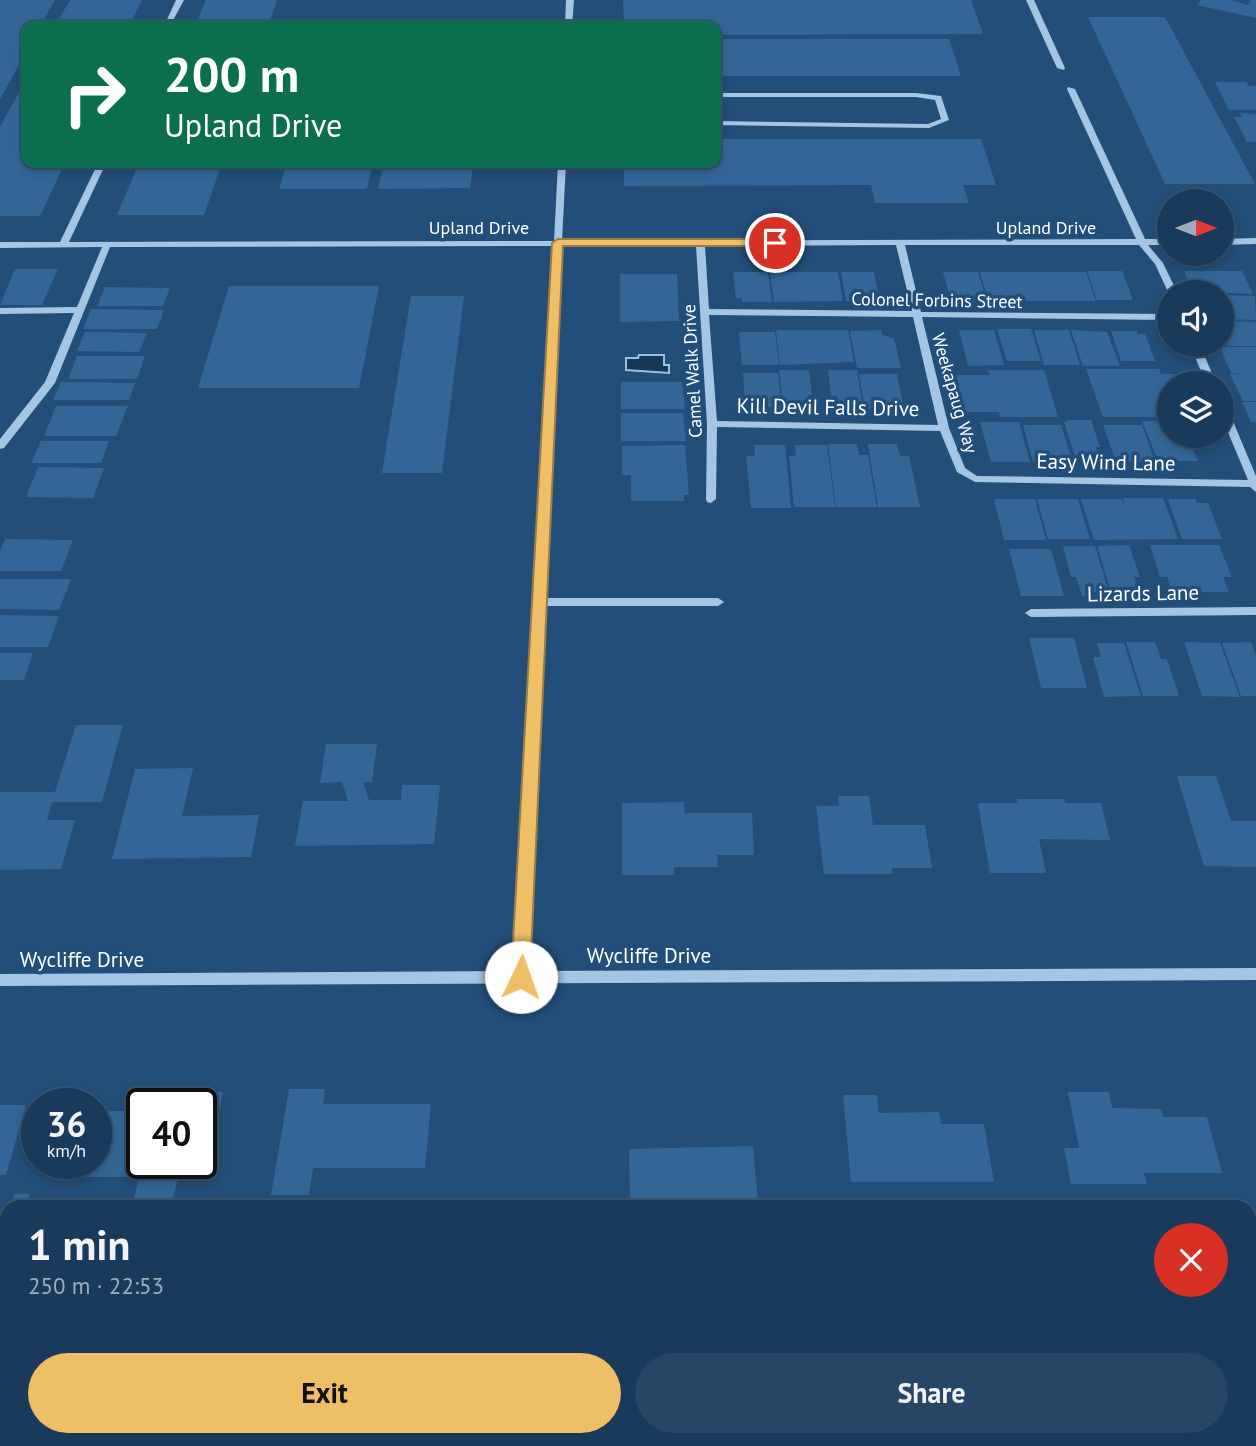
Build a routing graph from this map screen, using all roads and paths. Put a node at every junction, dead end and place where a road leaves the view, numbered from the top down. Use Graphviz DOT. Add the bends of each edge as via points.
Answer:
graph roads {
  1 [pos="180,0"];
  2 [pos="570,0"];
  3 [pos="1031,0"];
  4 [pos="170,21"];
  5 [pos="569,21"];
  6 [pos="1062,68"];
  7 [pos="1071,89"];
  8 [pos="721,95"];
  9 [pos="721,123"];
  10 [pos="101,168"];
  11 [pos="562,168"];
  12 [pos="699,242"];
  13 [pos="1157,242"];
  14 [pos="1234,242"];
  15 [pos="1256,242"];
  16 [pos="558,243"];
  17 [pos="900,243"];
  18 [pos="1142,243"];
  19 [pos="0,245"];
  20 [pos="63,245"];
  21 [pos="107,245"];
  22 [pos="1167,280"];
  23 [pos="80,310"];
  24 [pos="0,312"];
  25 [pos="705,312"];
  26 [pos="917,317"];
  27 [pos="1157,317"];
  28 [pos="712,424"];
  29 [pos="944,428"];
  30 [pos="1234,436"];
  31 [pos="0,446"];
  32 [pos="961,470"];
  33 [pos="1255,486"];
  34 [pos="711,499"];
  35 [pos="538,602"];
  36 [pos="718,602"];
  37 [pos="1256,611"];
  38 [pos="1031,613"];
  39 [pos="1256,974"];
  40 [pos="521,977"];
  41 [pos="0,980"];
  1 -- 4 [label="street"];
  2 -- 5 [label="street"];
  3 -- 6 [label="street"];
  7 -- 18 [label="street"];
  8 -- 9 [label="street" via="916,95 938,98 945,120 929,126"];
  10 -- 20 [label="street"];
  11 -- 16 [label="street"];
  12 -- 16 [label="street, Upland Drive"];
  12 -- 17 [label="street, Upland Drive"];
  12 -- 25 [label="street, Camel Walk Drive"];
  13 -- 18 [label="street, Upland Drive"];
  14 -- 15 [label="street"];
  16 -- 21 [label="street, Upland Drive"];
  16 -- 35 [label="street"];
  17 -- 18 [label="street, Upland Drive"];
  17 -- 26 [label="street, Weekapaug Way"];
  18 -- 22 [label="street"];
  19 -- 20 [label="street, Upland Drive"];
  20 -- 21 [label="street, Upland Drive"];
  21 -- 23 [label="street"];
  23 -- 24 [label="street"];
  23 -- 31 [label="street" via="50,383"];
  25 -- 26 [label="street, Colonel Forbins Street"];
  25 -- 28 [label="street, Camel Walk Drive"];
  26 -- 27 [label="street, Colonel Forbins Street"];
  26 -- 29 [label="street, Weekapaug Way"];
  28 -- 29 [label="street, Kill Devil Falls Drive"];
  28 -- 34 [label="street, Camel Walk Drive"];
  29 -- 32 [label="street, Weekapaug Way"];
  30 -- 33 [label="street"];
  32 -- 33 [label="street, Easy Wind Lane" via="975,480"];
  35 -- 36 [label="street"];
  35 -- 40 [label="street"];
  37 -- 38 [label="street, Lizards Lane"];
  39 -- 40 [label="street, Wycliffe Drive"];
  40 -- 41 [label="street, Wycliffe Drive"];
}
